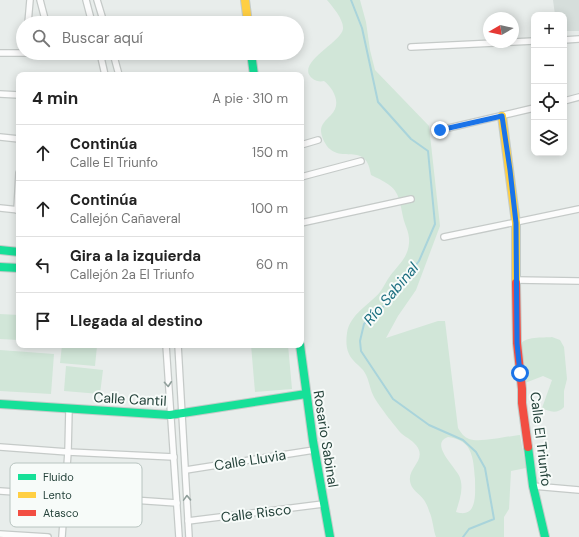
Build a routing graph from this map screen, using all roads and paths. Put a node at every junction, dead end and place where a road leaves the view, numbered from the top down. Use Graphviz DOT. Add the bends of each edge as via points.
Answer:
graph roads {
  1 [pos="30,0"];
  2 [pos="40,0"];
  3 [pos="86,0"];
  4 [pos="97,0"];
  5 [pos="245,0"];
  6 [pos="29,16"];
  7 [pos="44,16"];
  8 [pos="90,16"];
  9 [pos="102,16"];
  10 [pos="247,16"];
  11 [pos="579,39"];
  12 [pos="567,40"];
  13 [pos="531,41"];
  14 [pos="411,47"];
  15 [pos="0,53"];
  16 [pos="16,53"];
  17 [pos="102,60"];
  18 [pos="115,60"];
  19 [pos="252,60"];
  20 [pos="105,72"];
  21 [pos="118,72"];
  22 [pos="254,72"];
  23 [pos="0,94"];
  24 [pos="16,95"];
  25 [pos="579,97"];
  26 [pos="567,100"];
  27 [pos="531,109"];
  28 [pos="502,116"];
  29 [pos="440,130"];
  30 [pos="0,137"];
  31 [pos="16,139"];
  32 [pos="318,140"];
  33 [pos="304,144"];
  34 [pos="361,161"];
  35 [pos="304,176"];
  36 [pos="411,199"];
  37 [pos="0,208"];
  38 [pos="579,209"];
  39 [pos="16,210"];
  40 [pos="304,222"];
  41 [pos="516,223"];
  42 [pos="444,237"];
  43 [pos="0,250"];
  44 [pos="16,252"];
  45 [pos="0,267"];
  46 [pos="16,268"];
  47 [pos="516,280"];
  48 [pos="579,281"];
  49 [pos="166,348"];
  50 [pos="178,348"];
  51 [pos="300,348"];
  52 [pos="306,394"];
  53 [pos="0,404"];
  54 [pos="68,409"];
  55 [pos="182,413"];
  56 [pos="170,416"];
  57 [pos="0,448"];
  58 [pos="314,450"];
  59 [pos="68,452"];
  60 [pos="174,457"];
  61 [pos="67,463"];
  62 [pos="186,470"];
  63 [pos="533,486"];
  64 [pos="579,490"];
  65 [pos="0,491"];
  66 [pos="10,492"];
  67 [pos="142,501"];
  68 [pos="177,503"];
  69 [pos="323,504"];
  70 [pos="188,521"];
  71 [pos="62,527"];
  72 [pos="0,534"];
  73 [pos="18,536"];
  74 [pos="48,537"];
  75 [pos="62,537"];
  76 [pos="179,537"];
  77 [pos="189,537"];
  78 [pos="330,537"];
  79 [pos="544,537"];
  1 -- 6 [label="street"];
  2 -- 7 [label="street"];
  3 -- 8 [label="street"];
  4 -- 9 [label="street"];
  5 -- 10 [label="street"];
  11 -- 12 [label="street"];
  13 -- 14 [label="street"];
  15 -- 16 [label="street"];
  17 -- 20 [label="street"];
  18 -- 21 [label="street"];
  19 -- 22 [label="street"];
  23 -- 24 [label="street"];
  25 -- 26 [label="street"];
  27 -- 28 [label="street"];
  28 -- 29 [label="street"];
  28 -- 41 [label="street, Calle El Triunfo"];
  30 -- 31 [label="street"];
  32 -- 33 [label="street"];
  34 -- 35 [label="street"];
  36 -- 40 [label="street"];
  37 -- 39 [label="street"];
  38 -- 41 [label="street"];
  41 -- 42 [label="street"];
  41 -- 47 [label="street, Calle El Triunfo"];
  43 -- 44 [label="street"];
  45 -- 46 [label="street"];
  47 -- 48 [label="street"];
  47 -- 63 [label="street, Calle El Triunfo" via="517,343"];
  49 -- 56 [label="street, one-way"];
  50 -- 55 [label="street"];
  51 -- 52 [label="street, Rosario Sabinal"];
  52 -- 55 [label="street, Calle Cantil"];
  52 -- 58 [label="street, Rosario Sabinal"];
  53 -- 54 [label="street, Calle Cantil"];
  54 -- 56 [label="street, Calle Cantil"];
  54 -- 59 [label="street"];
  55 -- 56 [label="street, Calle Cantil"];
  55 -- 62 [label="street"];
  56 -- 60 [label="street"];
  57 -- 59 [label="street"];
  58 -- 62 [label="street, Calle Lluvia"];
  58 -- 69 [label="street, Rosario Sabinal"];
  59 -- 60 [label="street"];
  59 -- 61 [label="street"];
  60 -- 68 [label="street"];
  70 -- 62 [label="street, one-way"];
  63 -- 64 [label="street"];
  63 -- 79 [label="street, Calle El Triunfo"];
  65 -- 66 [label="street"];
  67 -- 68 [label="street"];
  68 -- 76 [label="street"];
  69 -- 70 [label="street, Calle Risco"];
  69 -- 78 [label="street, Rosario Sabinal"];
  70 -- 77 [label="street"];
  71 -- 75 [label="street"];
  72 -- 73 [label="street"];
  73 -- 74 [label="street"];
}
